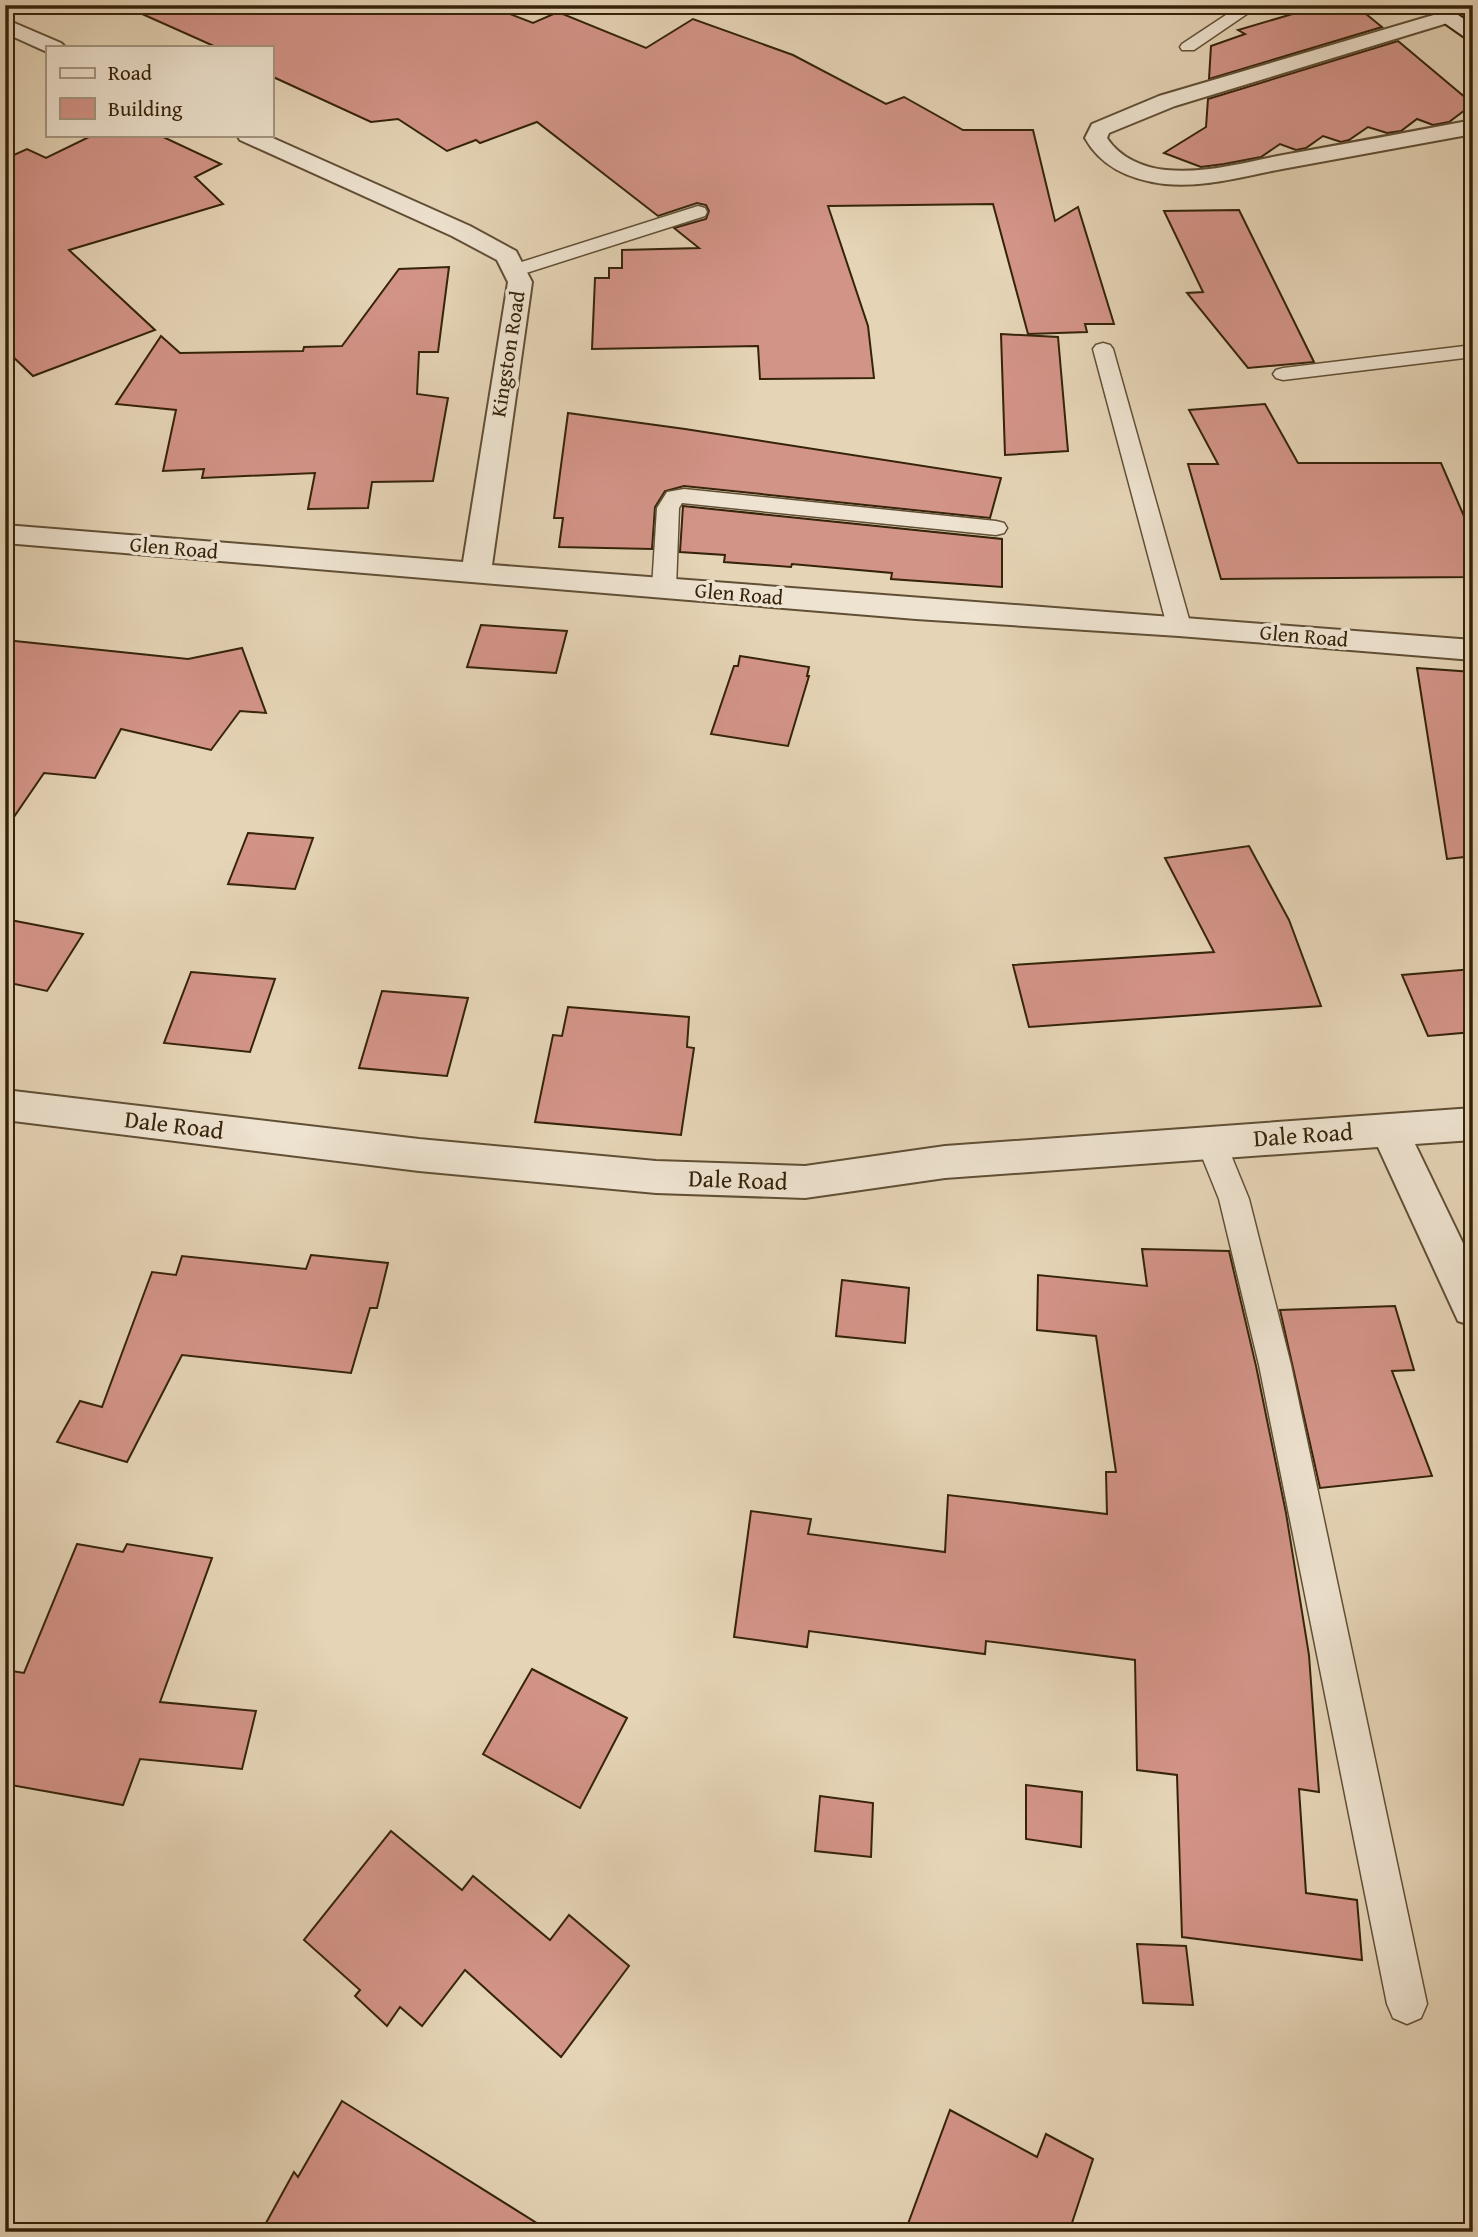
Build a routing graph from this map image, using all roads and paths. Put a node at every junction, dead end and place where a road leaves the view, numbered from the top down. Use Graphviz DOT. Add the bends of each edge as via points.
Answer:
graph roads {
  1 [pos="1252,5"];
  2 [pos="1438,11"];
  3 [pos="5,25"];
  4 [pos="1473,34"];
  5 [pos="52,46"];
  6 [pos="1188,47"];
  7 [pos="1473,127"];
  8 [pos="250,136"];
  9 [pos="698,212"];
  10 [pos="516,270"];
  11 [pos="1102,349"];
  12 [pos="1473,351"];
  13 [pos="1283,374"];
  14 [pos="996,528"];
  15 [pos="5,534"];
  16 [pos="475,572"];
  17 [pos="664,588"];
  18 [pos="1179,625"];
  19 [pos="1473,650"];
  20 [pos="5,1105"];
  21 [pos="1473,1124"];
  22 [pos="1390,1129"];
  23 [pos="1211,1142"];
  24 [pos="1473,1308"];
  25 [pos="1406,2004"];
  1 -- 6 [label="lane"];
  2 -- 4 [label="street"];
  2 -- 7 [label="street" via="1167,100 1100,129 1096,138 1116,161 1170,177 1216,174"];
  3 -- 5 [label="street"];
  8 -- 10 [label="street, Kingston Road" via="461,231 507,256"];
  9 -- 10 [label="lane"];
  10 -- 16 [label="street, Kingston Road" via="520,282 517,307"];
  11 -- 18 [label="lane"];
  12 -- 13 [label="lane"];
  14 -- 17 [label="lane" via="684,496 668,508"];
  15 -- 16 [label="street, Glen Road"];
  16 -- 17 [label="street, Glen Road"];
  17 -- 18 [label="street, Glen Road"];
  18 -- 19 [label="street, Glen Road"];
  20 -- 23 [label="street, Dale Road" via="433,1156 656,1177 805,1182 945,1162"];
  21 -- 22 [label="street, Dale Road"];
  22 -- 23 [label="street, Dale Road"];
  22 -- 24 [label="street"];
  23 -- 25 [label="lane" via="1234,1199 1275,1365"];
}
